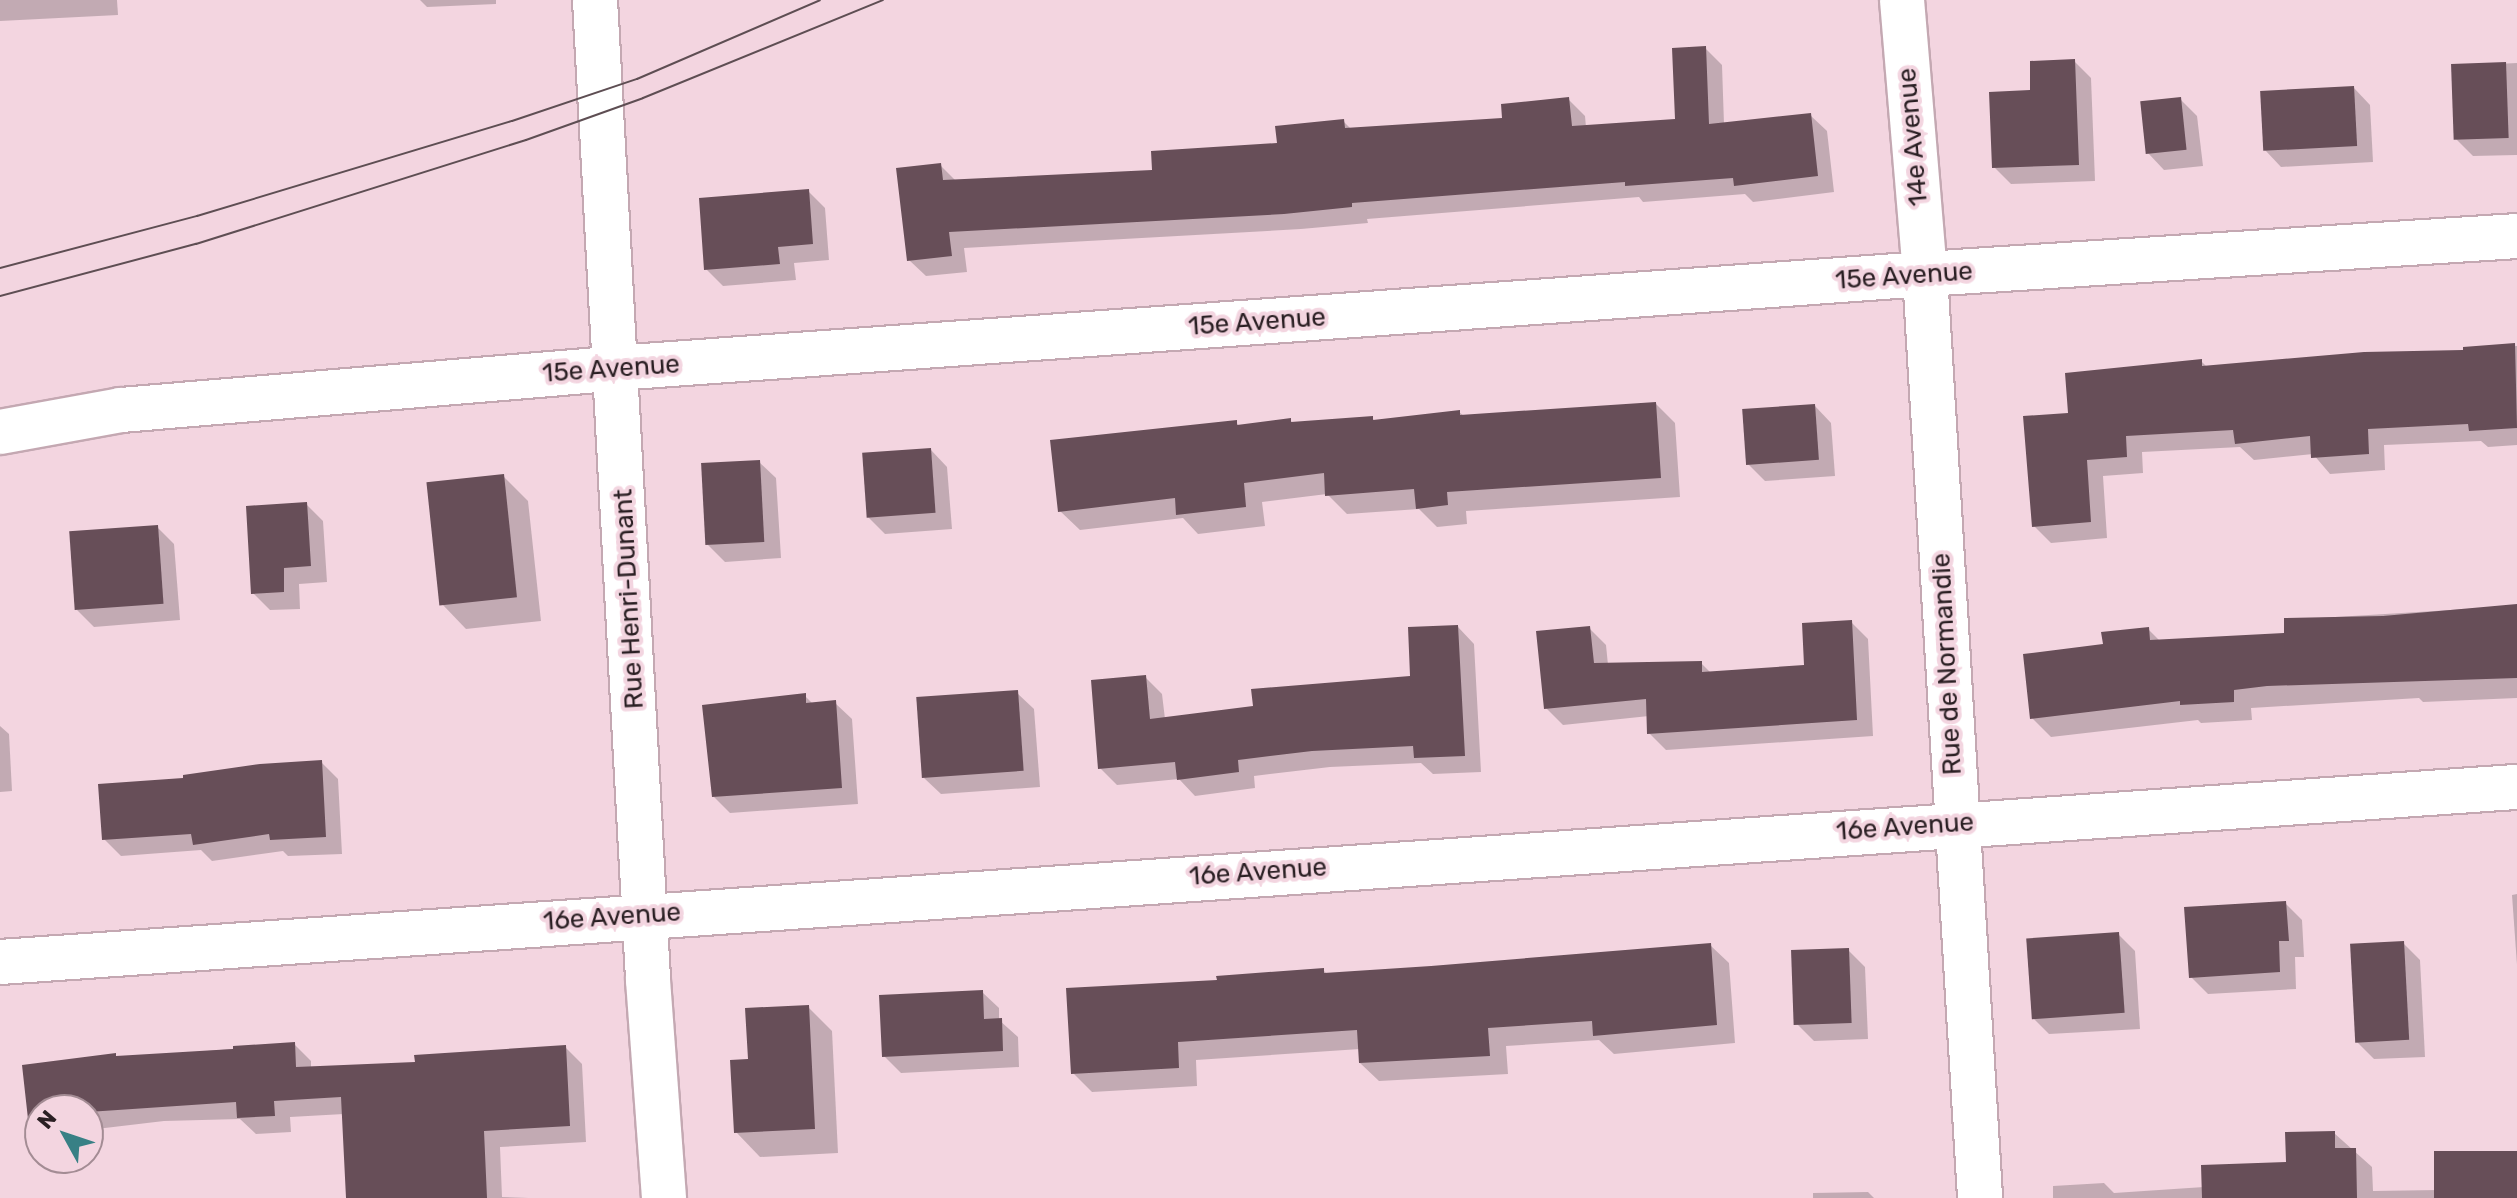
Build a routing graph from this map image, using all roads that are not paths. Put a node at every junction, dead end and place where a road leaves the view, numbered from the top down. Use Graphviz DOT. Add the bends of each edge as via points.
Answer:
graph roads {
  1 [pos="595,0"];
  2 [pos="1902,0"];
  3 [pos="2517,236"];
  4 [pos="1925,274"];
  5 [pos="616,368"];
  6 [pos="0,432"];
  7 [pos="2517,787"];
  8 [pos="1956,824"];
  9 [pos="645,916"];
  10 [pos="0,962"];
  11 [pos="664,1198"];
  12 [pos="1980,1198"];
  1 -- 5 [label="street, Rue Henri-Dunant"];
  2 -- 4 [label="street, 14e Avenue"];
  3 -- 4 [label="street, 15e Avenue"];
  4 -- 5 [label="street, 15e Avenue"];
  4 -- 8 [label="street, Rue de Normandie"];
  5 -- 6 [label="street, 15e Avenue" via="121,410"];
  5 -- 9 [label="street, Rue Henri-Dunant"];
  7 -- 8 [label="street, 16e Avenue"];
  8 -- 9 [label="street, 16e Avenue"];
  8 -- 12 [label="street, Rue de Normandie"];
  9 -- 10 [label="street, 16e Avenue"];
  9 -- 11 [label="street, Rue Henri-Dunant"];
}
